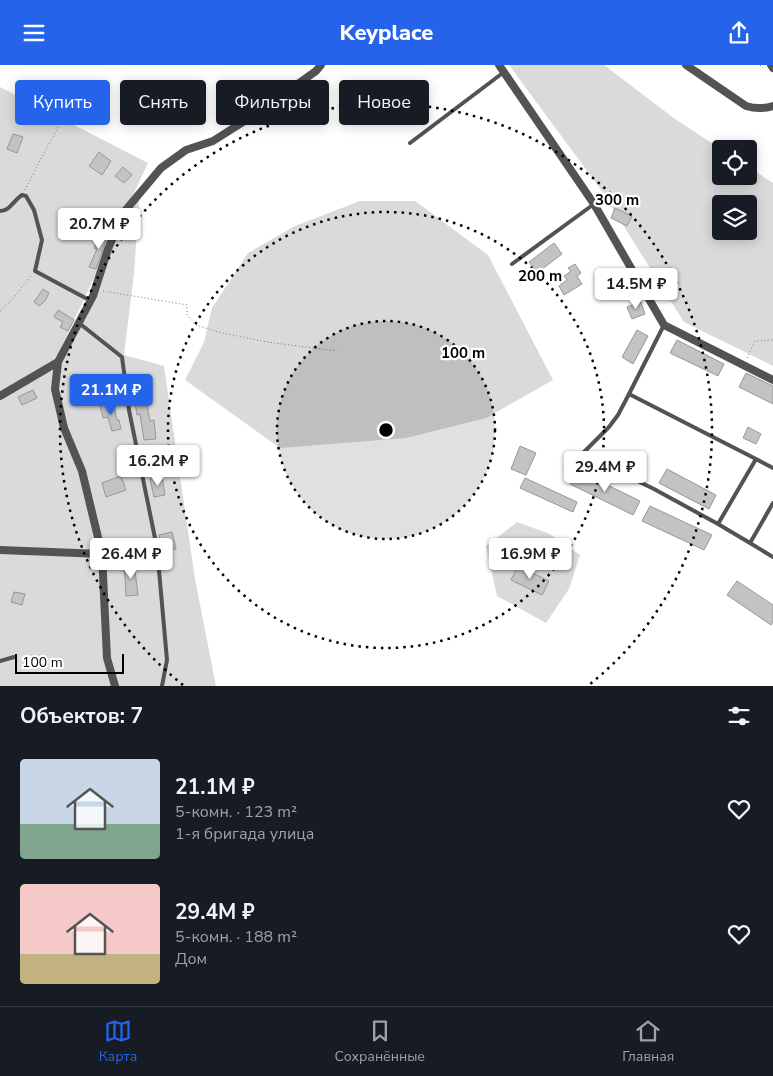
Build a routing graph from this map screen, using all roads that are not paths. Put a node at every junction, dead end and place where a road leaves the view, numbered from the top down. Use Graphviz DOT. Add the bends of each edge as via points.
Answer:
graph roads {
  1 [pos="321,65"];
  2 [pos="499,65"];
  3 [pos="686,65"];
  4 [pos="504,72"];
  5 [pos="772,106"];
  6 [pos="410,143"];
  7 [pos="594,204"];
  8 [pos="0,211"];
  9 [pos="512,264"];
  10 [pos="91,301"];
  11 [pos="79,323"];
  12 [pos="664,325"];
  13 [pos="58,362"];
  14 [pos="773,381"];
  15 [pos="630,394"];
  16 [pos="0,396"];
  17 [pos="756,459"];
  18 [pos="773,468"];
  19 [pos="773,503"];
  20 [pos="718,524"];
  21 [pos="750,543"];
  22 [pos="0,550"];
  23 [pos="102,554"];
  24 [pos="773,557"];
  25 [pos="14,657"];
  26 [pos="0,661"];
  27 [pos="115,686"];
  28 [pos="162,686"];
  1 -- 10 [label="street" via="257,113 213,141 186,150 161,168 124,212"];
  2 -- 4 [label="street"];
  3 -- 5 [label="street" via="746,106 757,109"];
  4 -- 6 [label="lane"];
  4 -- 7 [label="street"];
  7 -- 9 [label="lane"];
  7 -- 12 [label="street"];
  8 -- 10 [label="lane" via="22,195 26,196 34,210 42,240 35,271"];
  10 -- 11 [label="street"];
  11 -- 13 [label="street"];
  11 -- 28 [label="lane" via="122,357 129,410 157,548 167,660"];
  12 -- 14 [label="street"];
  12 -- 15 [label="lane"];
  13 -- 16 [label="street"];
  13 -- 23 [label="street" via="55,389 64,429 82,471"];
  15 -- 17 [label="lane"];
  15 -- 20 [label="lane" via="609,427 582,454"];
  17 -- 18 [label="lane"];
  17 -- 20 [label="lane"];
  19 -- 21 [label="lane"];
  20 -- 21 [label="lane"];
  21 -- 24 [label="lane"];
  22 -- 23 [label="street"];
  23 -- 27 [label="street" via="107,658"];
  25 -- 26 [label="lane"];
}
